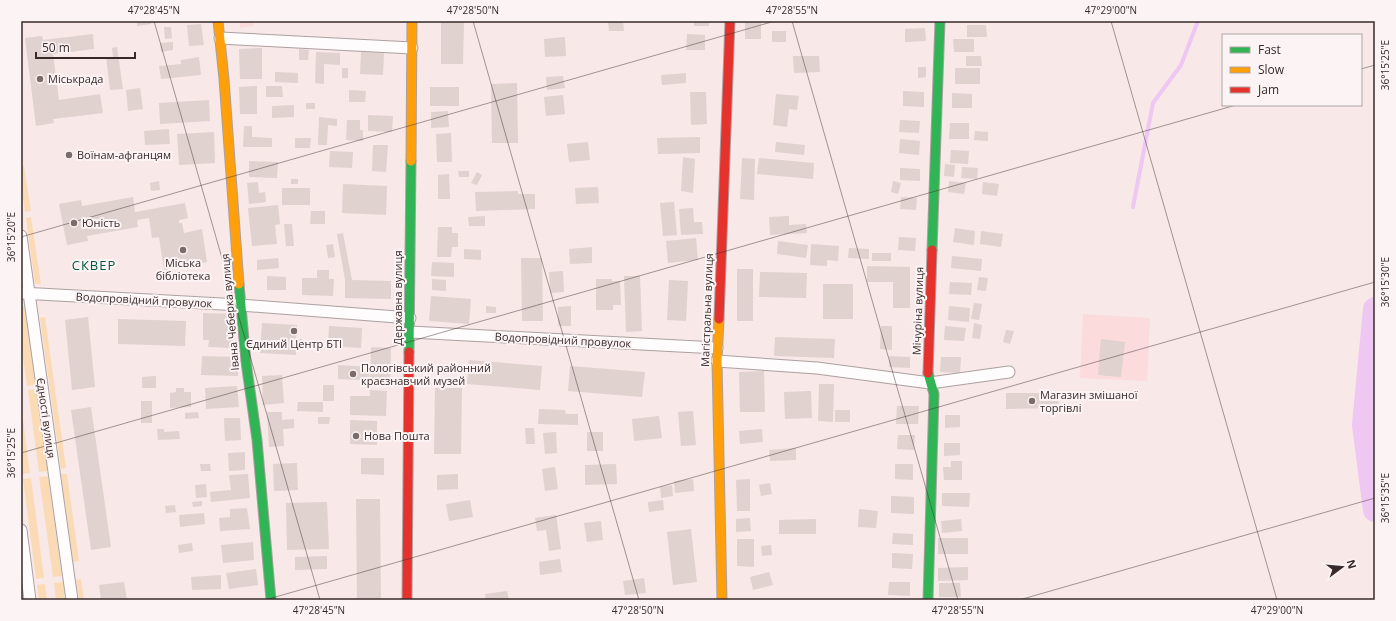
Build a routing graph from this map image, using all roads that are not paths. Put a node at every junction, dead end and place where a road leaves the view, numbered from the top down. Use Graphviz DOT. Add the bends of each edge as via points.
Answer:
graph roads {
  1 [pos="218,21"];
  2 [pos="412,21"];
  3 [pos="730,21"];
  4 [pos="940,21"];
  5 [pos="220,38"];
  6 [pos="412,48"];
  7 [pos="21,236"];
  8 [pos="25,293"];
  9 [pos="240,305"];
  10 [pos="410,318"];
  11 [pos="410,332"];
  12 [pos="717,348"];
  13 [pos="717,361"];
  14 [pos="1009,372"];
  15 [pos="930,383"];
  16 [pos="21,530"];
  17 [pos="30,600"];
  18 [pos="72,600"];
  19 [pos="271,600"];
  20 [pos="407,600"];
  21 [pos="722,600"];
  22 [pos="928,600"];
  1 -- 5 [label="street, Івана Чеберка вулиця"];
  2 -- 6 [label="street, Державна вулиця"];
  3 -- 12 [label="street, Магістральна вулиця"];
  4 -- 15 [label="street, Мічуріна вулиця"];
  5 -- 6 [label="street"];
  5 -- 9 [label="street, Івана Чеберка вулиця"];
  6 -- 10 [label="street, Державна вулиця"];
  7 -- 8 [label="street, Єдності вулиця"];
  8 -- 9 [label="street, Водопровідний провулок"];
  8 -- 18 [label="street, Єдності вулиця"];
  9 -- 10 [label="street, Водопровідний провулок"];
  9 -- 19 [label="street, Івана Чеберка вулиця" via="258,448"];
  10 -- 11 [label="street, Державна вулиця"];
  11 -- 12 [label="street, Водопровідний провулок"];
  11 -- 20 [label="street, Державна вулиця"];
  12 -- 13 [label="street, Магістральна вулиця"];
  13 -- 15 [label="street" via="817,368"];
  13 -- 21 [label="street, Магістральна вулиця"];
  14 -- 15 [label="street"];
  15 -- 22 [label="street, Мічуріна вулиця" via="934,394"];
  16 -- 17 [label="street"];
}
